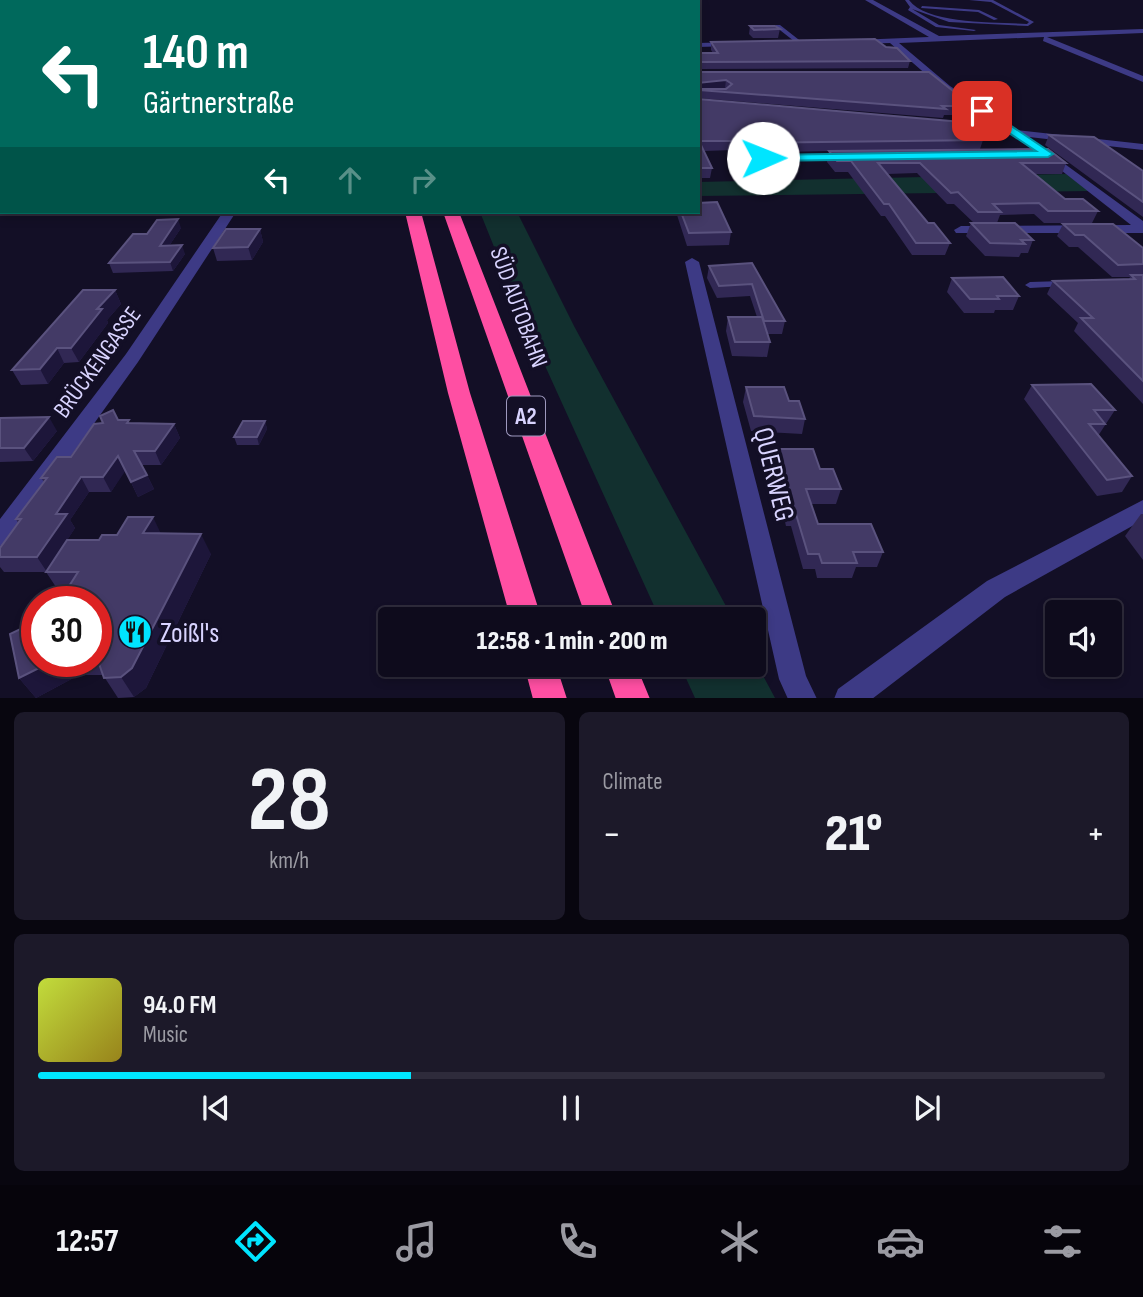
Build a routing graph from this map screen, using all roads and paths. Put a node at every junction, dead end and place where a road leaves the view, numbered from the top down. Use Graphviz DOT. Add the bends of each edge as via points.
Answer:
graph roads {
  1 [pos="868,0"];
  2 [pos="907,0"];
  3 [pos="971,0"];
  4 [pos="990,1"];
  5 [pos="912,7"];
  6 [pos="996,19"];
  7 [pos="778,26"];
  8 [pos="1143,31"];
  9 [pos="1040,36"];
  10 [pos="938,39"];
  11 [pos="892,41"];
  12 [pos="805,43"];
  13 [pos="842,43"];
  14 [pos="749,44"];
  15 [pos="788,44"];
  16 [pos="700,45"];
  17 [pos="917,74"];
  18 [pos="930,74"];
  19 [pos="1143,79"];
  20 [pos="928,122"];
  21 [pos="1018,134"];
  22 [pos="1143,148"];
  23 [pos="859,157"];
  24 [pos="737,158"];
  25 [pos="228,214"];
  26 [pos="414,214"];
  27 [pos="452,214"];
  28 [pos="1143,229"];
  29 [pos="961,230"];
  30 [pos="692,262"];
  31 [pos="1080,284"];
  32 [pos="1030,285"];
  33 [pos="1143,509"];
  34 [pos="0,537"];
  35 [pos="523,607"];
  36 [pos="598,607"];
  37 [pos="544,677"];
  38 [pos="625,677"];
  39 [pos="550,698"];
  40 [pos="633,698"];
  41 [pos="803,698"];
  42 [pos="848,698"];
  1 -- 10 [label="street"];
  2 -- 5 [label="lane"];
  3 -- 4 [label="lane"];
  4 -- 5 [label="lane" via="1032,22 972,24"];
  5 -- 6 [label="lane" via="979,11"];
  5 -- 9 [label="lane" via="909,9 939,26"];
  7 -- 12 [label="lane"];
  8 -- 9 [label="street"];
  9 -- 10 [label="street"];
  9 -- 19 [label="street"];
  10 -- 11 [label="street"];
  11 -- 13 [label="street"];
  11 -- 18 [label="street"];
  12 -- 15 [label="street"];
  14 -- 16 [label="street"];
  17 -- 18 [label="street"];
  18 -- 21 [label="street"];
  20 -- 21 [label="street"];
  21 -- 22 [label="street"];
  21 -- 28 [label="street"];
  23 -- 24 [label="street"];
  25 -- 34 [label="street, BRÜCKENGASSE" via="132,358"];
  26 -- 35 [label="highway, A2" via="459,393"];
  27 -- 36 [label="highway, SÜD AUTOBAHN / A2"];
  28 -- 29 [label="street"];
  30 -- 41 [label="street, QUERWEG" via="793,679"];
  31 -- 32 [label="lane"];
  33 -- 42 [label="street" via="996,589"];
  37 -- 39 [label="highway"];
  38 -- 40 [label="highway"];
}
